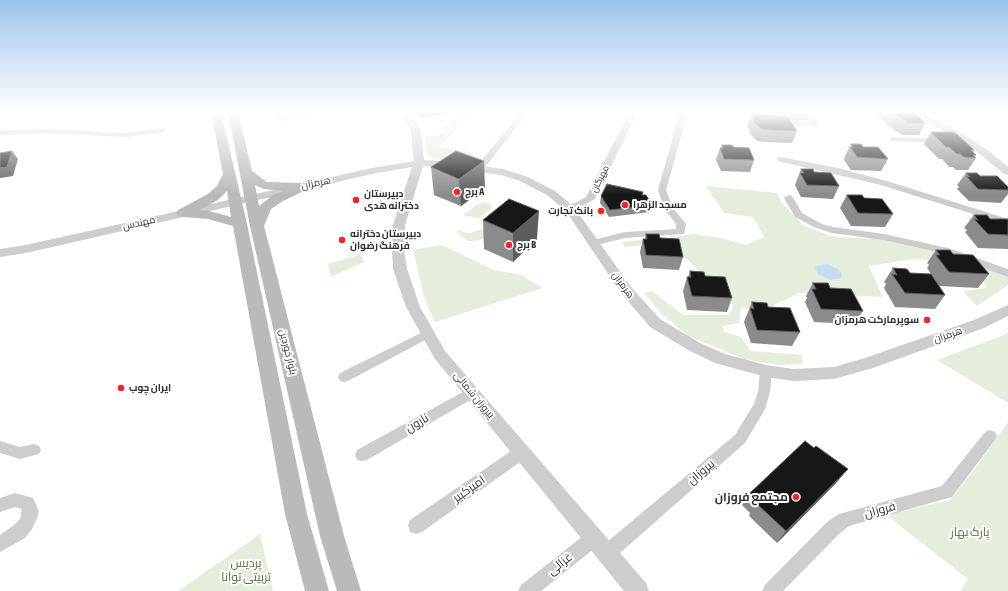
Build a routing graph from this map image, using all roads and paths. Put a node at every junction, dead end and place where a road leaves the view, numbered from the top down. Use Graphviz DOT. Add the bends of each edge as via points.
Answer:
graph roads {
  1 [pos="225,140"];
  2 [pos="235,140"];
  3 [pos="417,140"];
  4 [pos="503,140"];
  5 [pos="620,140"];
  6 [pos="676,140"];
  7 [pos="905,140"];
  8 [pos="966,140"];
  9 [pos="970,142"];
  10 [pos="781,159"];
  11 [pos="420,163"];
  12 [pos="480,168"];
  13 [pos="1008,172"];
  14 [pos="237,174"];
  15 [pos="306,185"];
  16 [pos="789,198"];
  17 [pos="243,200"];
  18 [pos="570,209"];
  19 [pos="183,213"];
  20 [pos="1008,222"];
  21 [pos="249,225"];
  22 [pos="593,243"];
  23 [pos="26,249"];
  24 [pos="0,253"];
  25 [pos="0,257"];
  26 [pos="1008,273"];
  27 [pos="1008,310"];
  28 [pos="427,334"];
  29 [pos="766,371"];
  30 [pos="344,377"];
  31 [pos="472,392"];
  32 [pos="990,436"];
  33 [pos="0,447"];
  34 [pos="34,450"];
  35 [pos="522,452"];
  36 [pos="362,455"];
  37 [pos="0,505"];
  38 [pos="416,526"];
  39 [pos="594,538"];
  40 [pos="0,544"];
  41 [pos="607,553"];
  42 [pos="317,591"];
  43 [pos="349,591"];
  44 [pos="527,591"];
  45 [pos="638,591"];
  46 [pos="771,591"];
  1 -- 14 [label="main road, بلوار خوردین"];
  2 -- 14 [label="main road, بلوار خوردین"];
  3 -- 11 [label="street"];
  4 -- 12 [label="street"];
  5 -- 18 [label="street, مهرگان" via="590,199"];
  6 -- 22 [label="street" via="662,190 669,208 681,224 681,232 625,235"];
  7 -- 9 [label="street"];
  8 -- 9 [label="street"];
  9 -- 13 [label="street"];
  10 -- 20 [label="street" via="884,183"];
  11 -- 12 [label="street, هرمزان"];
  11 -- 15 [label="street, هرمزان"];
  11 -- 28 [label="street, پیروزان شمالی" via="399,225 398,249 405,286"];
  12 -- 18 [label="street, هرمزان" via="524,179 551,193"];
  14 -- 15 [label="main road" via="279,187"];
  14 -- 17 [label="main road, بلوار خوردین"];
  14 -- 19 [label="main road" via="213,197"];
  15 -- 17 [label="street, هرمزان"];
  15 -- 21 [label="main road" via="265,207"];
  16 -- 26 [label="street" via="798,214 819,226 884,236 944,250"];
  17 -- 19 [label="street, مهندس"];
  17 -- 21 [label="main road, بلوار خوردین"];
  18 -- 22 [label="street, هرمزان"];
  19 -- 21 [label="main road" via="209,215"];
  19 -- 23 [label="street, مهندس"];
  21 -- 42 [label="main road, بلوار خوردین" via="296,514"];
  21 -- 43 [label="main road, بلوار خوردین"];
  22 -- 29 [label="street, هرمزان" via="626,290 655,323 721,359"];
  23 -- 24 [label="street, مهندس"];
  23 -- 25 [label="street, مهندس"];
  27 -- 29 [label="street, هرمزان" via="979,324 867,364 834,373 794,375"];
  28 -- 30 [label="street"];
  28 -- 31 [label="street, پیروزان شمالی" via="440,356"];
  29 -- 41 [label="street, پیروزان" via="760,405 740,439"];
  31 -- 35 [label="street, پیروزان شمالی"];
  31 -- 36 [label="street, نارون"];
  32 -- 46 [label="street, فروزان" via="947,492 844,519 832,528"];
  33 -- 34 [label="street" via="20,453"];
  35 -- 38 [label="street, امیرکبیر"];
  35 -- 39 [label="street, پیروزان شمالی"];
  37 -- 40 [label="street" via="15,500 28,503 30,516 19,532"];
  39 -- 41 [label="street, پیروزان شمالی"];
  39 -- 44 [label="street, غزالی"];
  41 -- 45 [label="street, پیروزان شمالی"];
}
